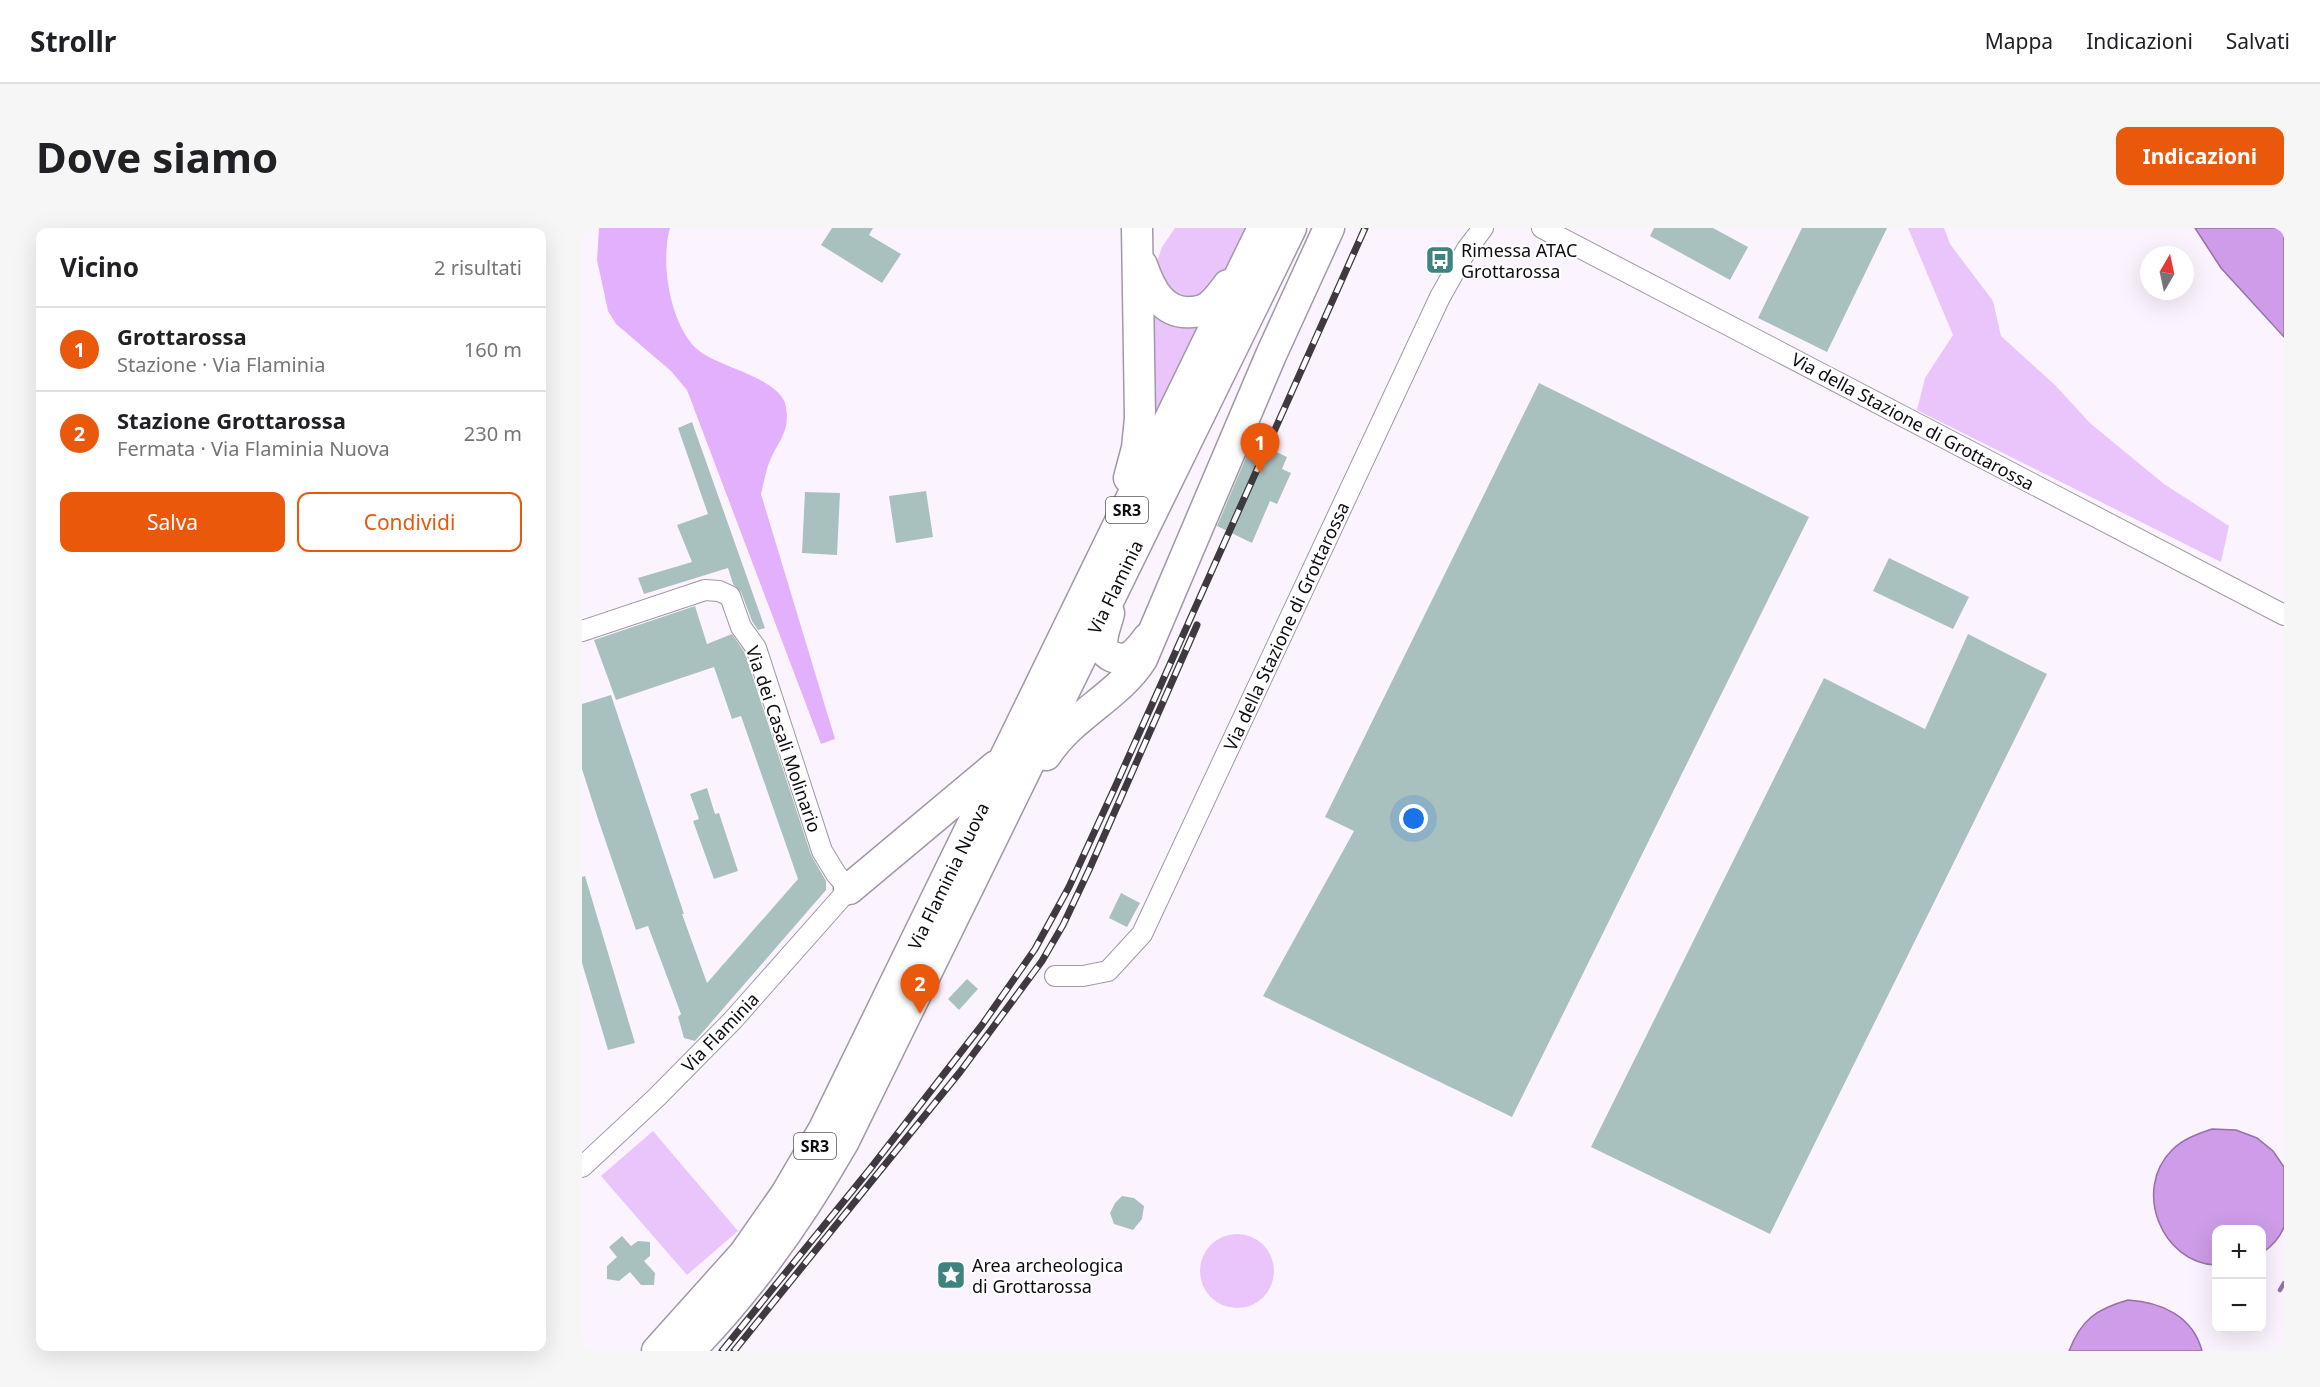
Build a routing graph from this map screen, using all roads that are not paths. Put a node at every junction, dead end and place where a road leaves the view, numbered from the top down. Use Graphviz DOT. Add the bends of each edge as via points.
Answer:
graph roads {
  1 [pos="1156,228"];
  2 [pos="1263,228"];
  3 [pos="1291,228"];
  4 [pos="1329,228"];
  5 [pos="1483,228"];
  6 [pos="1542,228"];
  7 [pos="1138,241"];
  8 [pos="1248,258"];
  9 [pos="1108,577"];
  10 [pos="2284,615"];
  11 [pos="582,631"];
  12 [pos="1154,631"];
  13 [pos="1003,760"];
  14 [pos="1002,816"];
  15 [pos="849,889"];
  16 [pos="1055,976"];
  17 [pos="582,1167"];
  18 [pos="694,1346"];
  19 [pos="657,1351"];
  1 -- 7 [label="highway"];
  2 -- 8 [label="highway, Via Flaminia / SR3"];
  3 -- 9 [label="highway, Via Flaminia / SR3"];
  4 -- 12 [label="highway"];
  5 -- 16 [label="street, Via della Stazione di Grottarossa" via="1440,297 1142,934 1108,971"];
  6 -- 10 [label="street, Via della Stazione di Grottarossa"];
  7 -- 8 [label="highway" via="1148,282 1159,299 1174,310 1189,313 1210,306"];
  7 -- 9 [label="highway" via="1140,418"];
  8 -- 9 [label="highway, Via Flaminia / SR3"];
  9 -- 12 [label="highway" via="1103,649 1122,659 1131,656"];
  9 -- 13 [label="highway, Via Flaminia / SR3"];
  9 -- 14 [label="highway, Via Flaminia / SR3"];
  11 -- 15 [label="street, Via dei Casali Molinario" via="705,590 730,596 741,627 756,648 822,851"];
  12 -- 14 [label="highway" via="1138,666 1064,731"];
  13 -- 15 [label="highway"];
  13 -- 19 [label="highway, Via Flaminia Nuova / SR3" via="846,1086 805,1162 744,1254"];
  14 -- 18 [label="highway, Via Flaminia Nuova / SR3" via="844,1142 778,1246"];
  15 -- 17 [label="street, Via Flaminia" via="734,1020"];
}
